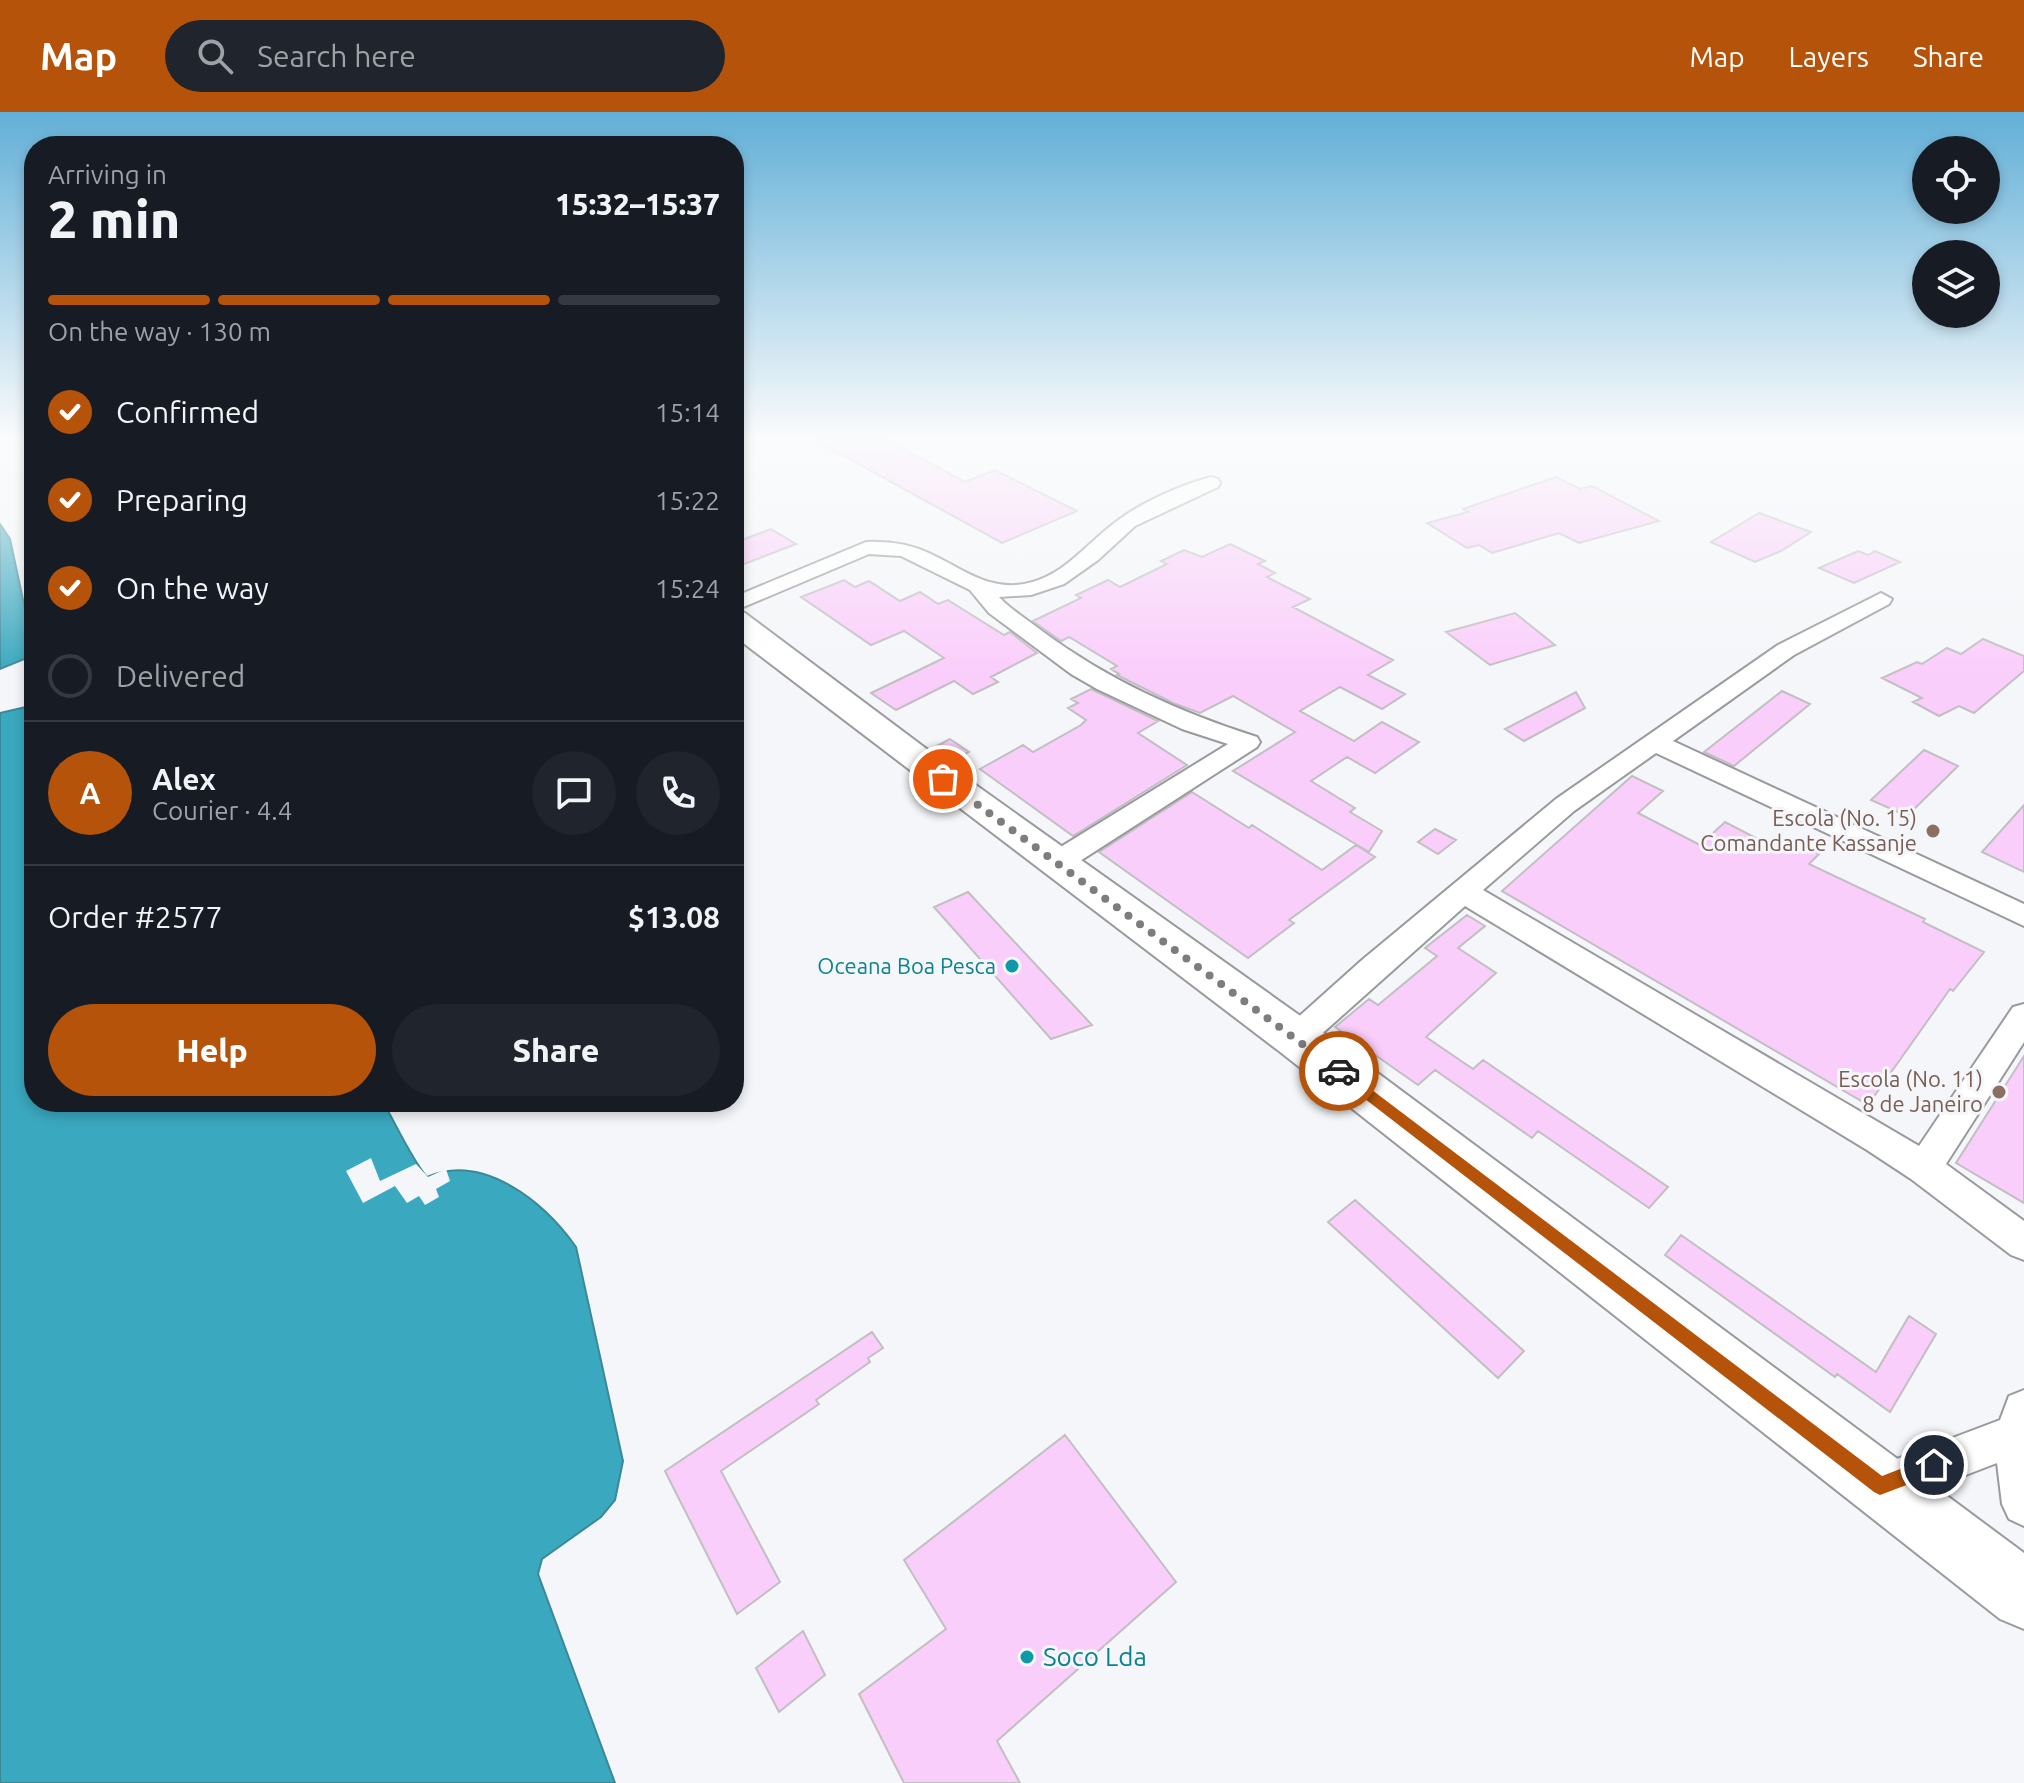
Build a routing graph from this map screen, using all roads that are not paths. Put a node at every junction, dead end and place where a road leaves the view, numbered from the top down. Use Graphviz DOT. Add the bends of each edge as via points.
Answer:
graph roads {
  1 [pos="1138,518"];
  2 [pos="978,586"];
  3 [pos="1881,599"];
  4 [pos="744,601"];
  5 [pos="744,628"];
  6 [pos="1654,742"];
  7 [pos="1056,863"];
  8 [pos="1463,891"];
  9 [pos="2020,907"];
  10 [pos="2024,1016"];
  11 [pos="1296,1038"];
  12 [pos="1924,1168"];
  13 [pos="2024,1243"];
  14 [pos="2019,1423"];
  15 [pos="1880,1486"];
  16 [pos="2024,1504"];
  17 [pos="2024,1595"];
  1 -- 2 [label="street" via="1061,579 1003,592"];
  2 -- 4 [label="street" via="889,545 866,548"];
  2 -- 7 [label="street" via="997,608 1092,677 1191,724 1248,742"];
  3 -- 6 [label="street" via="1786,650"];
  5 -- 7 [label="street"];
  6 -- 8 [label="street" via="1565,805"];
  6 -- 9 [label="street"];
  7 -- 11 [label="street"];
  8 -- 11 [label="street"];
  8 -- 12 [label="street"];
  10 -- 12 [label="street"];
  11 -- 15 [label="street"];
  12 -- 13 [label="street"];
  14 -- 15 [label="street"];
  14 -- 16 [label="street"];
  15 -- 17 [label="street"];
}
